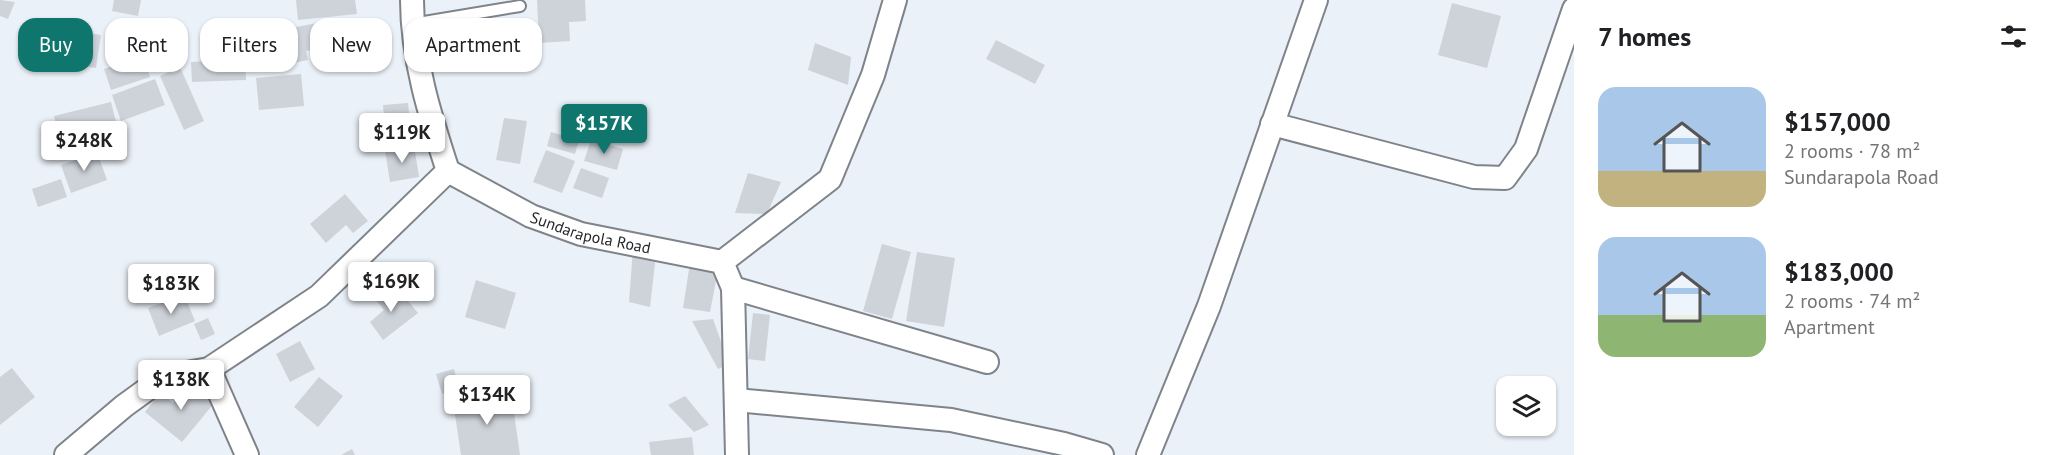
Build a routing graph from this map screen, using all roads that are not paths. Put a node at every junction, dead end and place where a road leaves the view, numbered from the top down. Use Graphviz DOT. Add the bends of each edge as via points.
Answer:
graph roads {
  1 [pos="412,0"];
  2 [pos="895,0"];
  3 [pos="1316,0"];
  4 [pos="520,6"];
  5 [pos="1574,9"];
  6 [pos="412,18"];
  7 [pos="448,18"];
  8 [pos="421,72"];
  9 [pos="1272,124"];
  10 [pos="448,171"];
  11 [pos="722,262"];
  12 [pos="733,288"];
  13 [pos="987,362"];
  14 [pos="209,369"];
  15 [pos="736,399"];
  16 [pos="66,455"];
  17 [pos="247,455"];
  18 [pos="737,455"];
  19 [pos="1102,455"];
  20 [pos="1148,455"];
  1 -- 6 [label="street"];
  2 -- 11 [label="street" via="873,75 830,179"];
  3 -- 9 [label="street"];
  4 -- 7 [label="lane"];
  5 -- 9 [label="street" via="1526,149 1505,178 1473,177"];
  8 -- 10 [label="street" via="428,110"];
  9 -- 20 [label="street" via="1209,306"];
  10 -- 11 [label="street, Sundarapola Road" via="531,216 581,234"];
  10 -- 14 [label="street" via="319,296"];
  11 -- 12 [label="street"];
  12 -- 13 [label="street"];
  12 -- 15 [label="street"];
  14 -- 16 [label="street" via="164,377"];
  14 -- 17 [label="street"];
  15 -- 18 [label="street"];
  15 -- 19 [label="street" via="951,420"];
}
